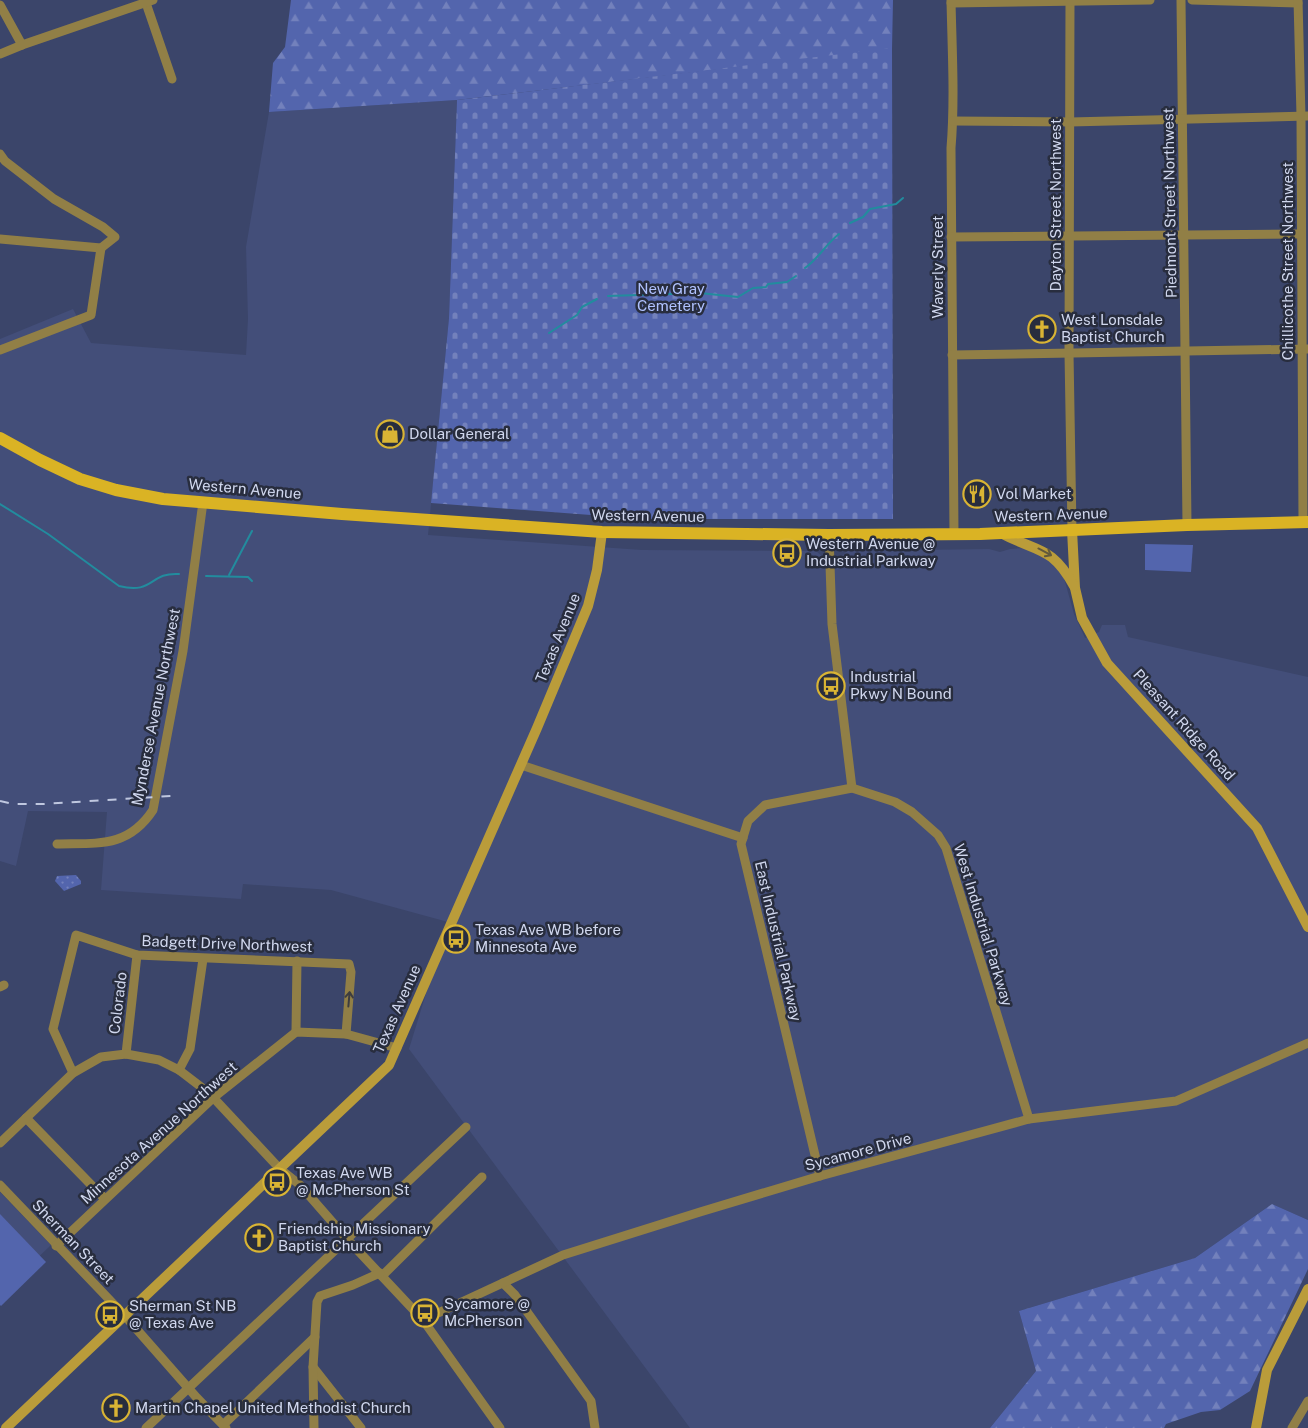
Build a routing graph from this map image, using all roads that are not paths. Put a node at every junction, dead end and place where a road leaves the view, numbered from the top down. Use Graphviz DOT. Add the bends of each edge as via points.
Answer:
graph roads {
  1 [pos="1070,0"];
  2 [pos="1150,0"];
  3 [pos="1181,0"];
  4 [pos="1192,0"];
  5 [pos="149,1"];
  6 [pos="951,2"];
  7 [pos="1298,2"];
  8 [pos="0,5"];
  9 [pos="22,45"];
  10 [pos="0,54"];
  11 [pos="172,79"];
  12 [pos="1305,116"];
  13 [pos="1183,118"];
  14 [pos="953,121"];
  15 [pos="1070,122"];
  16 [pos="0,154"];
  17 [pos="1300,234"];
  18 [pos="1184,235"];
  19 [pos="1071,236"];
  20 [pos="951,237"];
  21 [pos="0,239"];
  22 [pos="101,248"];
  23 [pos="1305,349"];
  24 [pos="0,350"];
  25 [pos="1186,351"];
  26 [pos="1069,353"];
  27 [pos="952,355"];
  28 [pos="0,438"];
  29 [pos="203,502"];
  30 [pos="1305,522"];
  31 [pos="1187,525"];
  32 [pos="1072,530"];
  33 [pos="602,532"];
  34 [pos="954,534"];
  35 [pos="1000,534"];
  36 [pos="829,536"];
  37 [pos="1076,588"];
  38 [pos="521,765"];
  39 [pos="852,788"];
  40 [pos="743,838"];
  41 [pos="57,844"];
  42 [pos="1308,928"];
  43 [pos="138,955"];
  44 [pos="203,959"];
  45 [pos="297,961"];
  46 [pos="296,1032"];
  47 [pos="346,1034"];
  48 [pos="1308,1043"];
  49 [pos="397,1048"];
  50 [pos="126,1054"];
  51 [pos="179,1070"];
  52 [pos="73,1073"];
  53 [pos="213,1098"];
  54 [pos="26,1118"];
  55 [pos="1028,1119"];
  56 [pos="466,1127"];
  57 [pos="0,1144"];
  58 [pos="280,1169"];
  59 [pos="820,1176"];
  60 [pos="482,1177"];
  61 [pos="0,1185"];
  62 [pos="105,1200"];
  63 [pos="348,1240"];
  64 [pos="56,1246"];
  65 [pos="381,1275"];
  66 [pos="503,1282"];
  67 [pos="1308,1289"];
  68 [pos="125,1316"];
  69 [pos="423,1320"];
  70 [pos="315,1338"];
  71 [pos="313,1367"];
  72 [pos="190,1390"];
  73 [pos="1308,1401"];
  74 [pos="225,1426"];
  75 [pos="6,1428"];
  76 [pos="146,1428"];
  77 [pos="314,1428"];
  78 [pos="361,1428"];
  79 [pos="500,1428"];
  80 [pos="595,1428"];
  81 [pos="1256,1428"];
  82 [pos="1292,1428"];
  1 -- 2 [label="street"];
  1 -- 6 [label="street"];
  1 -- 15 [label="street, Dayton Street Northwest"];
  3 -- 13 [label="street, Piedmont Street Northwest"];
  4 -- 7 [label="street"];
  5 -- 9 [label="street"];
  5 -- 11 [label="street"];
  6 -- 14 [label="street, Waverly Street"];
  7 -- 12 [label="street, Chillicothe Street Northwest"];
  8 -- 9 [label="street"];
  9 -- 10 [label="street"];
  12 -- 13 [label="street"];
  12 -- 17 [label="street, Chillicothe Street Northwest"];
  13 -- 15 [label="street"];
  13 -- 18 [label="street, Piedmont Street Northwest"];
  14 -- 15 [label="street"];
  14 -- 20 [label="street, Waverly Street"];
  15 -- 19 [label="street, Dayton Street Northwest"];
  16 -- 22 [label="street" via="54,199 115,237"];
  17 -- 18 [label="street"];
  17 -- 23 [label="street, Chillicothe Street Northwest"];
  18 -- 19 [label="street"];
  18 -- 25 [label="street, Piedmont Street Northwest"];
  19 -- 20 [label="street"];
  19 -- 26 [label="street, Dayton Street Northwest"];
  20 -- 27 [label="street, Waverly Street"];
  21 -- 22 [label="street"];
  22 -- 24 [label="street" via="90,315"];
  23 -- 25 [label="street"];
  23 -- 30 [label="street, Chillicothe Street Northwest"];
  25 -- 26 [label="street"];
  25 -- 31 [label="street, Piedmont Street Northwest"];
  26 -- 27 [label="street"];
  26 -- 32 [label="street, Dayton Street Northwest"];
  27 -- 34 [label="street, Waverly Street"];
  28 -- 29 [label="main road, Western Avenue" via="80,478 116,490"];
  29 -- 33 [label="main road, Western Avenue"];
  29 -- 41 [label="street, Mynderse Avenue Northwest" via="183,651 153,810 144,824 123,838 107,842"];
  30 -- 31 [label="main road, Western Avenue"];
  31 -- 32 [label="main road, Western Avenue"];
  32 -- 35 [label="main road, Western Avenue"];
  32 -- 37 [label="street, Pleasant Ridge Road"];
  33 -- 36 [label="main road, Western Avenue"];
  33 -- 38 [label="street, Texas Avenue" via="588,606"];
  34 -- 35 [label="main road, Western Avenue"];
  34 -- 36 [label="main road, Western Avenue"];
  35 -- 37 [label="street, one-way" via="1049,554"];
  36 -- 39 [label="street" via="832,624"];
  37 -- 42 [label="street, Pleasant Ridge Road" via="1082,618 1107,663 1258,828"];
  38 -- 40 [label="street"];
  38 -- 49 [label="street, Texas Avenue"];
  39 -- 40 [label="street" via="765,805 748,821"];
  39 -- 55 [label="street, West Industrial Parkway" via="895,802 912,812 938,835 946,848"];
  40 -- 59 [label="street, East Industrial Parkway" via="741,844"];
  43 -- 44 [label="street, Badgett Drive Northwest"];
  43 -- 50 [label="street, Colorado"];
  43 -- 52 [label="street, Badgett Drive Northwest" via="76,935 53,1029"];
  44 -- 45 [label="street, Badgett Drive Northwest"];
  44 -- 51 [label="street" via="190,1049"];
  45 -- 46 [label="street"];
  47 -- 45 [label="street, Badgett Drive Northwest, one-way" via="349,964"];
  46 -- 47 [label="street"];
  46 -- 53 [label="street, Minnesota Avenue Northwest"];
  47 -- 49 [label="street"];
  48 -- 55 [label="street, Sycamore Drive" via="1176,1101"];
  49 -- 58 [label="street, Texas Avenue" via="379,1076"];
  50 -- 51 [label="street" via="159,1060"];
  50 -- 52 [label="street" via="101,1057"];
  51 -- 53 [label="street"];
  52 -- 54 [label="street"];
  53 -- 58 [label="street"];
  53 -- 62 [label="street, Minnesota Avenue Northwest"];
  54 -- 57 [label="street"];
  54 -- 62 [label="street"];
  55 -- 59 [label="street, Sycamore Drive"];
  56 -- 63 [label="street"];
  58 -- 63 [label="street" via="300,1185"];
  58 -- 68 [label="street, Texas Avenue"];
  59 -- 66 [label="street, Sycamore Drive" via="563,1255"];
  60 -- 65 [label="street"];
  61 -- 64 [label="street, Sherman Street"];
  62 -- 64 [label="street, Minnesota Avenue Northwest"];
  63 -- 65 [label="street"];
  63 -- 72 [label="street"];
  64 -- 68 [label="street, Sherman Street"];
  65 -- 69 [label="street"];
  65 -- 70 [label="street" via="320,1296"];
  66 -- 69 [label="street, Sycamore Drive"];
  66 -- 80 [label="street" via="590,1401"];
  67 -- 81 [label="street" via="1266,1370"];
  68 -- 72 [label="street, Sherman Street"];
  68 -- 75 [label="street, Texas Avenue"];
  69 -- 79 [label="street"];
  70 -- 71 [label="street"];
  70 -- 74 [label="street"];
  71 -- 77 [label="street"];
  71 -- 78 [label="street"];
  72 -- 74 [label="street, Sherman Street"];
  72 -- 76 [label="street"];
  73 -- 82 [label="street"];
}
